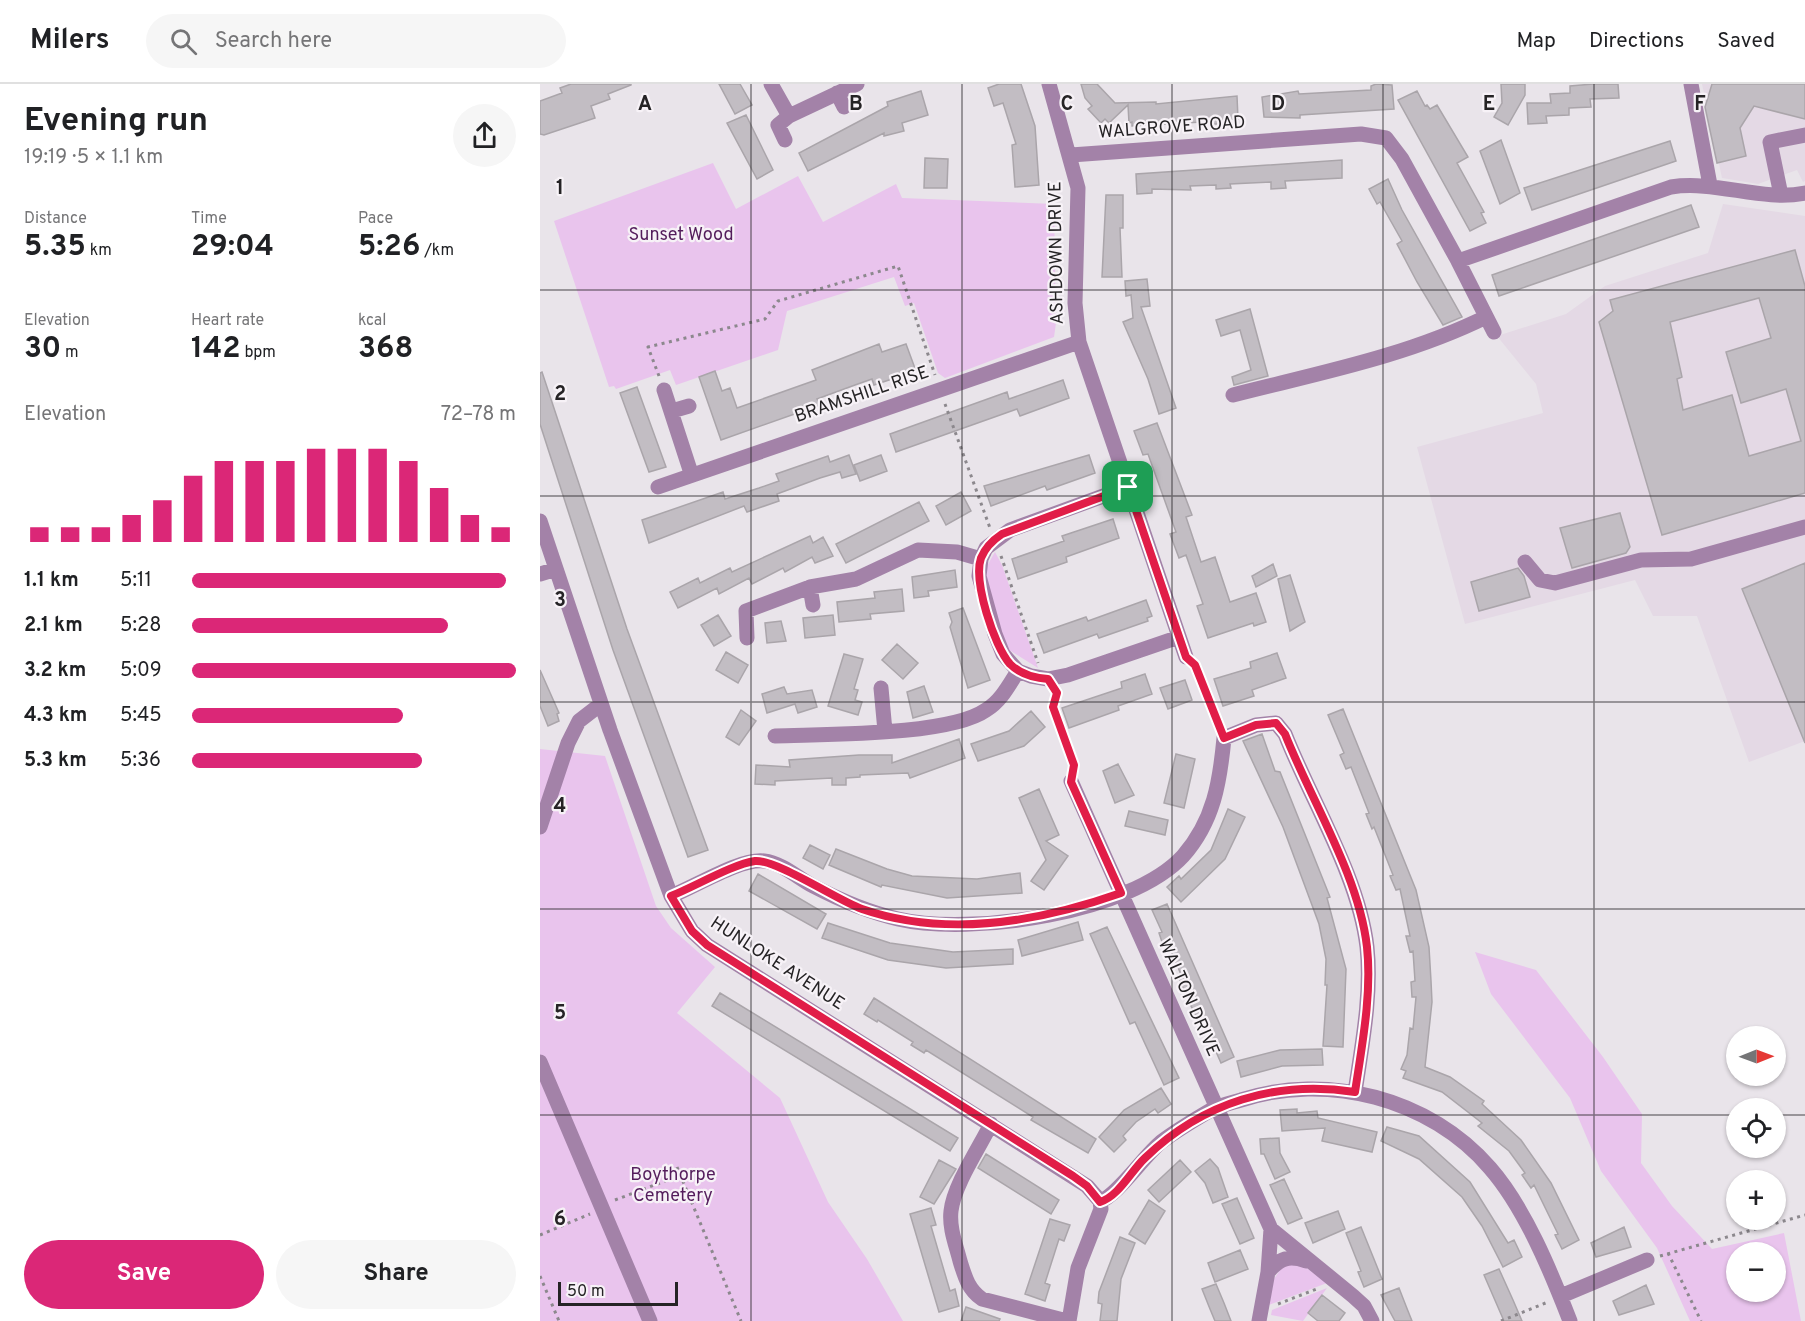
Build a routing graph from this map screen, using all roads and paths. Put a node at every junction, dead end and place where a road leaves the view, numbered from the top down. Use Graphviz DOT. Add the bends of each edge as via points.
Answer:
graph roads {
  1 [pos="771,84"];
  2 [pos="856,84"];
  3 [pos="1049,84"];
  4 [pos="1691,84"];
  5 [pos="789,116"];
  6 [pos="1805,135"];
  7 [pos="785,140"];
  8 [pos="1071,155"];
  9 [pos="1710,185"];
  10 [pos="1805,193"];
  11 [pos="1781,195"];
  12 [pos="1458,261"];
  13 [pos="1486,317"];
  14 [pos="1494,332"];
  15 [pos="1079,342"];
  16 [pos="664,390"];
  17 [pos="939,390"];
  18 [pos="1233,395"];
  19 [pos="688,406"];
  20 [pos="672,411"];
  21 [pos="691,473"];
  22 [pos="658,487"];
  23 [pos="1128,487"];
  24 [pos="540,521"];
  25 [pos="1805,527"];
  26 [pos="981,559"];
  27 [pos="1525,562"];
  28 [pos="556,569"];
  29 [pos="540,574"];
  30 [pos="810,587"];
  31 [pos="813,605"];
  32 [pos="1179,637"];
  33 [pos="747,638"];
  34 [pos="1186,657"];
  35 [pos="1018,671"];
  36 [pos="1048,679"];
  37 [pos="882,688"];
  38 [pos="602,704"];
  39 [pos="885,731"];
  40 [pos="775,736"];
  41 [pos="1224,738"];
  42 [pos="1071,782"];
  43 [pos="540,827"];
  44 [pos="1121,893"];
  45 [pos="671,896"];
  46 [pos="540,1062"];
  47 [pos="1355,1092"];
  48 [pos="1214,1108"];
  49 [pos="991,1124"];
  50 [pos="677,1167"];
  51 [pos="681,1175"];
  52 [pos="1100,1202"];
  53 [pos="602,1207"];
  54 [pos="1805,1215"];
  55 [pos="1271,1229"];
  56 [pos="540,1235"];
  57 [pos="1668,1253"];
  58 [pos="1647,1260"];
  59 [pos="1312,1262"];
  60 [pos="1268,1272"];
  61 [pos="540,1276"];
  62 [pos="1335,1282"];
  63 [pos="1561,1296"];
  64 [pos="1259,1316"];
  65 [pos="559,1321"];
  66 [pos="650,1321"];
  67 [pos="741,1321"];
  68 [pos="1068,1321"];
  69 [pos="1372,1321"];
  70 [pos="1502,1321"];
  71 [pos="1570,1321"];
  72 [pos="1701,1321"];
  1 -- 5 [label="street"];
  2 -- 5 [label="street" via="841,100"];
  3 -- 8 [label="street"];
  4 -- 9 [label="street"];
  5 -- 7 [label="street" via="778,125"];
  6 -- 11 [label="street" via="1770,142"];
  8 -- 12 [label="street, WALGROVE ROAD" via="1360,134 1386,138 1402,159"];
  8 -- 15 [label="street, ASHDOWN DRIVE" via="1079,194 1075,303"];
  9 -- 11 [label="street"];
  9 -- 12 [label="street" via="1671,187"];
  10 -- 11 [label="street"];
  12 -- 13 [label="street, WALGROVE ROAD"];
  13 -- 14 [label="street, WALGROVE ROAD"];
  13 -- 18 [label="street" via="1442,338 1397,352"];
  15 -- 17 [label="street, BRAMSHILL RISE"];
  15 -- 23 [label="street, ASHDOWN DRIVE"];
  16 -- 17 [label="path" via="648,347 765,319 778,301 898,266"];
  16 -- 20 [label="street"];
  17 -- 21 [label="street, BRAMSHILL RISE"];
  19 -- 20 [label="street"];
  20 -- 21 [label="street"];
  21 -- 22 [label="street, BRAMSHILL RISE"];
  23 -- 26 [label="street" via="1002,534 986,548"];
  23 -- 32 [label="street, ASHDOWN DRIVE"];
  24 -- 28 [label="street, HUNLOKE AVENUE"];
  25 -- 27 [label="street" via="1691,559 1641,560 1555,583 1540,580"];
  26 -- 30 [label="street" via="957,552 918,550 855,579"];
  26 -- 35 [label="street" via="978,576 992,624 1003,654"];
  28 -- 29 [label="street"];
  28 -- 38 [label="street, HUNLOKE AVENUE"];
  30 -- 31 [label="street"];
  30 -- 33 [label="street" via="746,611"];
  32 -- 34 [label="street, ASHDOWN DRIVE"];
  32 -- 36 [label="street"];
  34 -- 41 [label="path" via="1195,665"];
  35 -- 36 [label="street"];
  35 -- 39 [label="street" via="1004,694 986,711 961,720"];
  36 -- 42 [label="path" via="1057,693 1053,707 1074,765"];
  37 -- 39 [label="street"];
  38 -- 43 [label="street" via="579,721"];
  38 -- 45 [label="street, HUNLOKE AVENUE"];
  39 -- 40 [label="street"];
  41 -- 44 [label="street" via="1216,799 1192,844 1167,869"];
  41 -- 47 [label="street" via="1256,725 1276,723 1285,734 1343,865 1367,946 1367,996"];
  42 -- 44 [label="street, WALTON DRIVE"];
  44 -- 45 [label="street" via="1072,911 1015,921 927,922 862,909 772,863 755,861"];
  44 -- 48 [label="street, WALTON DRIVE"];
  45 -- 49 [label="street, HUNLOKE AVENUE" via="692,931 707,945"];
  46 -- 53 [label="street"];
  47 -- 48 [label="street" via="1283,1089"];
  47 -- 63 [label="street" via="1431,1120 1456,1136 1490,1167 1514,1202"];
  48 -- 52 [label="street" via="1161,1142 1111,1197"];
  48 -- 55 [label="street, WALTON DRIVE"];
  49 -- 52 [label="street, HUNLOKE AVENUE" via="1087,1186"];
  49 -- 68 [label="street" via="951,1211 951,1227 966,1282 982,1299"];
  50 -- 51 [label="path"];
  51 -- 53 [label="path"];
  51 -- 67 [label="path"];
  52 -- 68 [label="street" via="1100,1217 1078,1268"];
  53 -- 56 [label="path"];
  53 -- 66 [label="street"];
  54 -- 57 [label="path"];
  55 -- 59 [label="street, WALTON DRIVE"];
  55 -- 60 [label="street, WALTON DRIVE"];
  57 -- 58 [label="path"];
  57 -- 72 [label="path"];
  58 -- 63 [label="street"];
  59 -- 60 [label="street" via="1285,1258"];
  59 -- 62 [label="street, WALTON DRIVE"];
  60 -- 64 [label="street, WALTON DRIVE"];
  61 -- 65 [label="path"];
  62 -- 64 [label="path"];
  62 -- 69 [label="street, WALTON DRIVE" via="1364,1306"];
  63 -- 70 [label="path"];
  63 -- 71 [label="street"];
}
